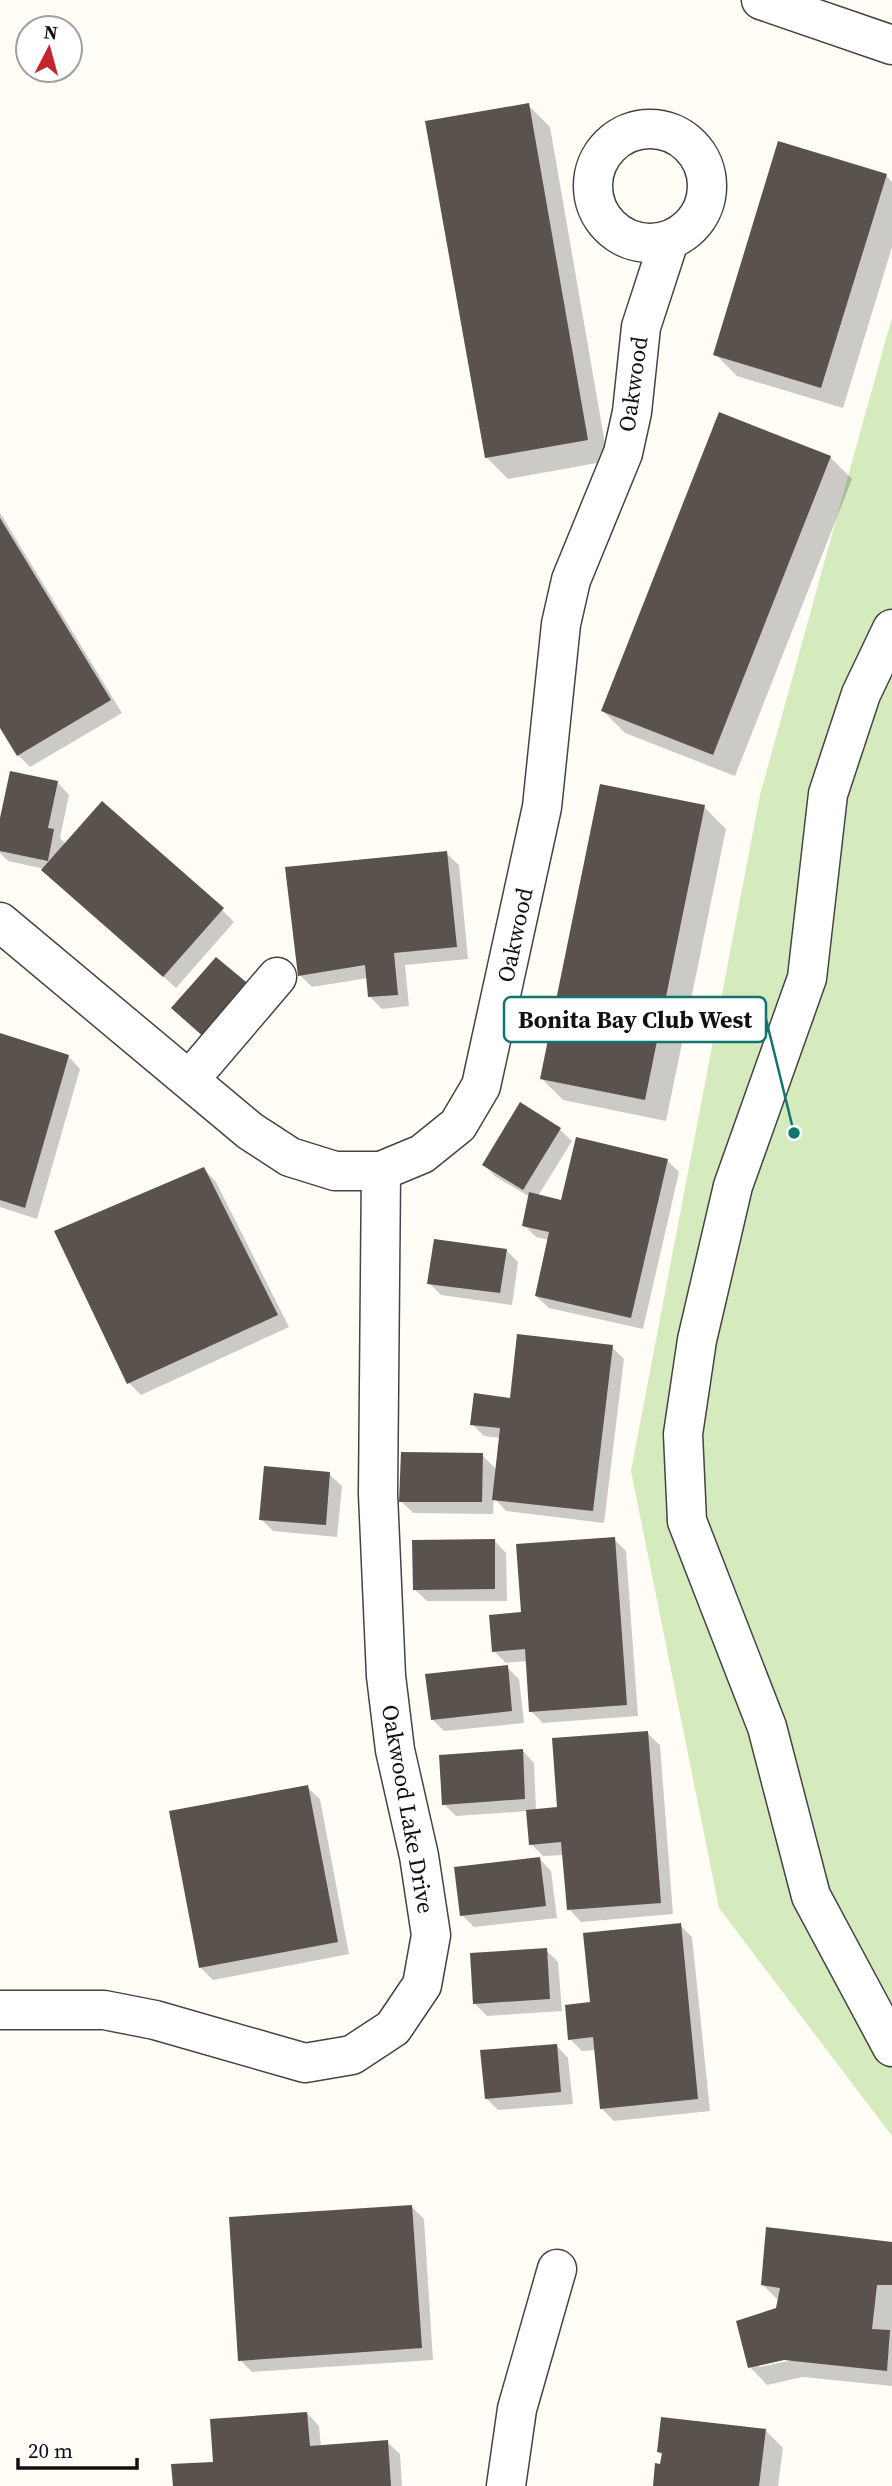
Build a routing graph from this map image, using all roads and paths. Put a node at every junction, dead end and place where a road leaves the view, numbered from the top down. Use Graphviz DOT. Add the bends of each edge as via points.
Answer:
graph roads {
  1 [pos="761,0"];
  2 [pos="892,45"];
  3 [pos="669,240"];
  4 [pos="892,629"];
  5 [pos="0,922"];
  6 [pos="277,977"];
  7 [pos="190,1079"];
  8 [pos="381,1171"];
  9 [pos="0,2010"];
  10 [pos="892,2048"];
  11 [pos="557,2269"];
  12 [pos="506,2486"];
  1 -- 2 [label="street"];
  3 -- 8 [label="street, Oakwood" via="640,327 632,412 622,453 570,580 550,713 542,807 481,1086 458,1125 422,1154"];
  4 -- 10 [label="street" via="862,695 828,794 807,978 733,1186 697,1340 683,1434 687,1521 767,1727 811,1896"];
  5 -- 7 [label="street, Oakwood"];
  6 -- 7 [label="street"];
  7 -- 8 [label="street, Oakwood" via="250,1131 290,1157 335,1171"];
  8 -- 9 [label="street, Oakwood Lake Drive" via="378,1494 386,1676 395,1750 419,1856 430,1935 422,1985 394,2028 352,2055 305,2063 104,2010"];
  11 -- 12 [label="street" via="517,2409"];
}
